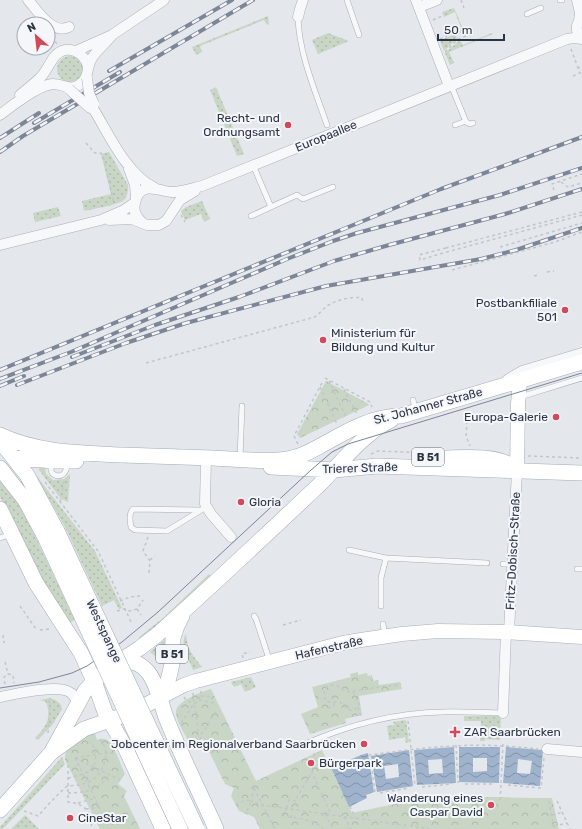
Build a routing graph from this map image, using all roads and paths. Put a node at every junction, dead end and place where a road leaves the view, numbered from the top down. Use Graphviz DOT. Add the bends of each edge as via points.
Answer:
graph roads {
  1 [pos="28,0"];
  2 [pos="164,0"];
  3 [pos="303,0"];
  4 [pos="347,0"];
  5 [pos="437,0"];
  6 [pos="461,0"];
  7 [pos="417,3"];
  8 [pos="579,5"];
  9 [pos="464,8"];
  10 [pos="541,8"];
  11 [pos="526,14"];
  12 [pos="442,16"];
  13 [pos="298,17"];
  14 [pos="431,20"];
  15 [pos="579,22"];
  16 [pos="69,27"];
  17 [pos="58,29"];
  18 [pos="474,33"];
  19 [pos="112,35"];
  20 [pos="359,35"];
  21 [pos="448,36"];
  22 [pos="567,38"];
  23 [pos="582,38"];
  24 [pos="439,40"];
  25 [pos="59,47"];
  26 [pos="571,49"];
  27 [pos="76,51"];
  28 [pos="444,53"];
  29 [pos="52,61"];
  30 [pos="582,66"];
  31 [pos="578,68"];
  32 [pos="87,74"];
  33 [pos="573,76"];
  34 [pos="450,86"];
  35 [pos="67,88"];
  36 [pos="93,107"];
  37 [pos="0,108"];
  38 [pos="0,115"];
  39 [pos="466,121"];
  40 [pos="473,123"];
  41 [pos="327,125"];
  42 [pos="455,125"];
  43 [pos="86,143"];
  44 [pos="127,163"];
  45 [pos="253,165"];
  46 [pos="582,174"];
  47 [pos="560,181"];
  48 [pos="582,183"];
  49 [pos="202,186"];
  50 [pos="333,187"];
  51 [pos="158,189"];
  52 [pos="554,190"];
  53 [pos="135,201"];
  54 [pos="271,207"];
  55 [pos="180,210"];
  56 [pos="117,214"];
  57 [pos="582,214"];
  58 [pos="170,215"];
  59 [pos="250,216"];
  60 [pos="101,220"];
  61 [pos="142,222"];
  62 [pos="185,222"];
  63 [pos="582,224"];
  64 [pos="529,227"];
  65 [pos="582,232"];
  66 [pos="480,238"];
  67 [pos="482,242"];
  68 [pos="0,245"];
  69 [pos="500,247"];
  70 [pos="446,248"];
  71 [pos="446,252"];
  72 [pos="452,270"];
  73 [pos="554,271"];
  74 [pos="547,272"];
  75 [pos="538,275"];
  76 [pos="534,276"];
  77 [pos="363,303"];
  78 [pos="582,353"];
  79 [pos="582,362"];
  80 [pos="146,363"];
  81 [pos="521,373"];
  82 [pos="326,378"];
  83 [pos="582,378"];
  84 [pos="328,380"];
  85 [pos="323,381"];
  86 [pos="320,387"];
  87 [pos="344,388"];
  88 [pos="519,397"];
  89 [pos="242,406"];
  90 [pos="372,407"];
  91 [pos="357,414"];
  92 [pos="401,416"];
  93 [pos="347,419"];
  94 [pos="466,421"];
  95 [pos="337,424"];
  96 [pos="0,435"];
  97 [pos="0,441"];
  98 [pos="471,447"];
  99 [pos="300,449"];
  100 [pos="61,458"];
  101 [pos="206,458"];
  102 [pos="246,459"];
  103 [pos="6,460"];
  104 [pos="360,462"];
  105 [pos="517,471"];
  106 [pos="332,472"];
  107 [pos="582,473"];
  108 [pos="64,479"];
  109 [pos="44,480"];
  110 [pos="60,502"];
  111 [pos="203,508"];
  112 [pos="0,509"];
  113 [pos="150,531"];
  114 [pos="51,534"];
  115 [pos="6,536"];
  116 [pos="231,536"];
  117 [pos="349,550"];
  118 [pos="155,556"];
  119 [pos="386,558"];
  120 [pos="150,560"];
  121 [pos="487,563"];
  122 [pos="149,573"];
  123 [pos="140,596"];
  124 [pos="143,600"];
  125 [pos="120,601"];
  126 [pos="20,606"];
  127 [pos="381,606"];
  128 [pos="124,609"];
  129 [pos="137,609"];
  130 [pos="186,609"];
  131 [pos="117,611"];
  132 [pos="140,615"];
  133 [pos="254,616"];
  134 [pos="301,620"];
  135 [pos="132,624"];
  136 [pos="283,625"];
  137 [pos="54,628"];
  138 [pos="36,629"];
  139 [pos="40,630"];
  140 [pos="508,632"];
  141 [pos="3,635"];
  142 [pos="582,637"];
  143 [pos="4,643"];
  144 [pos="250,652"];
  145 [pos="243,659"];
  146 [pos="5,662"];
  147 [pos="121,662"];
  148 [pos="270,662"];
  149 [pos="8,674"];
  150 [pos="94,681"];
  151 [pos="14,683"];
  152 [pos="5,684"];
  153 [pos="401,684"];
  154 [pos="200,690"];
  155 [pos="353,692"];
  156 [pos="192,693"];
  157 [pos="0,696"];
  158 [pos="201,696"];
  159 [pos="49,697"];
  160 [pos="184,697"];
  161 [pos="212,697"];
  162 [pos="159,698"];
  163 [pos="199,700"];
  164 [pos="214,703"];
  165 [pos="334,703"];
  166 [pos="77,704"];
  167 [pos="194,704"];
  168 [pos="358,707"];
  169 [pos="328,708"];
  170 [pos="218,711"];
  171 [pos="503,713"];
  172 [pos="407,715"];
  173 [pos="359,718"];
  174 [pos="109,720"];
  175 [pos="183,720"];
  176 [pos="201,734"];
  177 [pos="97,736"];
  178 [pos="48,737"];
  179 [pos="316,739"];
  180 [pos="200,740"];
  181 [pos="91,742"];
  182 [pos="305,744"];
  183 [pos="503,744"];
  184 [pos="456,746"];
  185 [pos="411,749"];
  186 [pos="546,749"];
  187 [pos="51,752"];
  188 [pos="582,752"];
  189 [pos="106,753"];
  190 [pos="112,753"];
  191 [pos="96,754"];
  192 [pos="75,758"];
  193 [pos="68,765"];
  194 [pos="93,766"];
  195 [pos="101,771"];
  196 [pos="312,773"];
  197 [pos="83,774"];
  198 [pos="109,775"];
  199 [pos="68,778"];
  200 [pos="120,780"];
  201 [pos="88,782"];
  202 [pos="458,782"];
  203 [pos="452,784"];
  204 [pos="465,784"];
  205 [pos="494,784"];
  206 [pos="508,785"];
  207 [pos="68,786"];
  208 [pos="415,786"];
  209 [pos="422,787"];
  210 [pos="409,788"];
  211 [pos="91,790"];
  212 [pos="375,792"];
  213 [pos="68,793"];
  214 [pos="380,793"];
  215 [pos="96,798"];
  216 [pos="500,800"];
  217 [pos="250,801"];
  218 [pos="296,801"];
  219 [pos="549,801"];
  220 [pos="558,801"];
  221 [pos="77,803"];
  222 [pos="236,805"];
  223 [pos="262,805"];
  224 [pos="295,805"];
  225 [pos="350,806"];
  226 [pos="100,807"];
  227 [pos="287,808"];
  228 [pos="86,809"];
  229 [pos="0,810"];
  230 [pos="24,811"];
  231 [pos="562,812"];
  232 [pos="292,813"];
  233 [pos="103,814"];
  234 [pos="246,814"];
  235 [pos="325,814"];
  236 [pos="90,815"];
  237 [pos="331,815"];
  238 [pos="552,815"];
  239 [pos="344,816"];
  240 [pos="291,818"];
  241 [pos="355,818"];
  242 [pos="567,823"];
  243 [pos="554,828"];
  244 [pos="91,829"];
  245 [pos="110,829"];
  246 [pos="163,829"];
  247 [pos="180,829"];
  248 [pos="197,829"];
  249 [pos="216,829"];
  250 [pos="275,829"];
  251 [pos="323,829"];
  252 [pos="333,829"];
  253 [pos="351,829"];
  254 [pos="431,829"];
  255 [pos="570,829"];
  1 -- 17 [label="street"];
  2 -- 19 [label="street"];
  3 -- 13 [label="street"];
  4 -- 20 [label="lane"];
  5 -- 7 [label="street"];
  6 -- 9 [label="path"];
  7 -- 34 [label="street"];
  8 -- 15 [label="street"];
  10 -- 11 [label="lane"];
  12 -- 14 [label="path"];
  13 -- 41 [label="lane" via="303,51"];
  15 -- 22 [label="street, Europaallee"];
  15 -- 23 [label="street" via="578,34"];
  16 -- 17 [label="street" via="64,30"];
  17 -- 25 [label="path" via="53,39"];
  18 -- 28 [label="path" via="458,39"];
  19 -- 27 [label="street"];
  19 -- 32 [label="street" via="91,58"];
  21 -- 24 [label="path"];
  22 -- 23 [label="street, Europaallee"];
  22 -- 34 [label="street, Europaallee"];
  26 -- 31 [label="path"];
  27 -- 29 [label="street" via="62,51"];
  27 -- 32 [label="street" via="84,57"];
  29 -- 35 [label="street" via="50,68 55,82"];
  29 -- 37 [label="street" via="41,77"];
  30 -- 31 [label="path"];
  31 -- 33 [label="path" via="580,73"];
  32 -- 35 [label="street" via="80,85"];
  32 -- 36 [label="street, bridge"];
  34 -- 39 [label="lane"];
  34 -- 45 [label="street, Europaallee"];
  35 -- 36 [label="street, bridge"];
  35 -- 38 [label="street" via="53,84 43,88 23,98"];
  36 -- 44 [label="street"];
  39 -- 40 [label="lane"];
  39 -- 42 [label="lane"];
  43 -- 56 [label="path" via="95,153 101,153 104,159"];
  44 -- 51 [label="street" via="143,181"];
  44 -- 53 [label="street" via="135,185"];
  45 -- 49 [label="street, Europaallee"];
  45 -- 54 [label="lane"];
  46 -- 47 [label="path"];
  47 -- 48 [label="path" via="568,188"];
  47 -- 52 [label="path" via="552,184"];
  49 -- 51 [label="street, Europaallee" via="176,192"];
  49 -- 58 [label="street, Europaallee" via="180,200"];
  50 -- 54 [label="lane" via="303,199 297,195"];
  51 -- 53 [label="street, Europaallee" via="144,190"];
  51 -- 58 [label="street" via="169,198 172,209"];
  53 -- 56 [label="street, Europaallee"];
  53 -- 61 [label="street" via="135,214"];
  54 -- 59 [label="lane"];
  55 -- 62 [label="path"];
  56 -- 60 [label="street, Europaallee"];
  57 -- 64 [label="path"];
  58 -- 61 [label="street, Europaallee" via="159,225 153,226"];
  60 -- 61 [label="street, Europaallee" via="132,219"];
  60 -- 68 [label="street, Europaallee"];
  63 -- 69 [label="path"];
  64 -- 66 [label="path"];
  64 -- 67 [label="path"];
  65 -- 72 [label="path" via="555,242"];
  66 -- 67 [label="path"];
  66 -- 70 [label="path"];
  67 -- 71 [label="path"];
  70 -- 71 [label="path"];
  70 -- 71 [label="path" via="419,255 420,260"];
  73 -- 74 [label="path"];
  75 -- 76 [label="path"];
  77 -- 80 [label="path" via="362,298 356,297 333,303 315,317"];
  78 -- 81 [label="street"];
  79 -- 81 [label="main road, St. Johanner Straße / B 51"];
  81 -- 88 [label="street"];
  81 -- 92 [label="main road, St. Johanner Straße / B 51" via="490,390 414,406"];
  82 -- 84 [label="path"];
  83 -- 88 [label="lane"];
  84 -- 87 [label="path"];
  84 -- 93 [label="path"];
  85 -- 86 [label="path"];
  86 -- 95 [label="path"];
  86 -- 99 [label="path" via="294,436"];
  87 -- 90 [label="path" via="370,402"];
  87 -- 91 [label="path"];
  88 -- 105 [label="street"];
  89 -- 102 [label="lane"];
  92 -- 99 [label="main road, St. Johanner Straße" via="386,417 363,424"];
  92 -- 104 [label="main road" via="370,440 362,450"];
  92 -- 106 [label="main road, B 51" via="377,429"];
  94 -- 98 [label="path" via="466,436"];
  96 -- 100 [label="main road"];
  97 -- 103 [label="main road, Westspange"];
  99 -- 102 [label="main road, Trierer Straße" via="286,459"];
  100 -- 101 [label="main road, Trierer Straße" via="86,460 105,454"];
  100 -- 103 [label="main road"];
  101 -- 102 [label="main road, Trierer Straße"];
  101 -- 111 [label="street"];
  102 -- 106 [label="main road, Trierer Straße" via="265,467"];
  103 -- 114 [label="main road, Westspange" via="24,500"];
  104 -- 105 [label="main road, Trierer Straße / B 51" via="378,466"];
  104 -- 105 [label="main road, Trierer Straße / B 51" via="493,459 508,464"];
  104 -- 106 [label="main road, Trierer Straße"];
  105 -- 107 [label="main road, Trierer Straße / B 51"];
  105 -- 140 [label="street, Fritz-Dobisch-Straße" via="508,564"];
  106 -- 130 [label="main road, B 51"];
  108 -- 110 [label="path"];
  109 -- 110 [label="path"];
  110 -- 125 [label="path" via="98,551"];
  111 -- 113 [label="lane" via="167,531"];
  111 -- 113 [label="lane" via="134,509 131,512 131,528"];
  111 -- 116 [label="street"];
  112 -- 115 [label="main road"];
  113 -- 120 [label="path" via="143,551"];
  114 -- 247 [label="main road, Westspange, bridge"];
  114 -- 248 [label="main road, Westspange, bridge"];
  115 -- 150 [label="main road" via="72,638"];
  117 -- 119 [label="lane"];
  118 -- 120 [label="path"];
  119 -- 121 [label="lane"];
  119 -- 127 [label="lane" via="381,578"];
  120 -- 122 [label="path"];
  123 -- 125 [label="path"];
  124 -- 129 [label="path"];
  125 -- 128 [label="path"];
  126 -- 138 [label="path"];
  128 -- 129 [label="path"];
  128 -- 131 [label="path"];
  128 -- 135 [label="path"];
  129 -- 132 [label="path"];
  130 -- 147 [label="main road, B 51" via="154,638"];
  130 -- 162 [label="main road, B 51" via="173,638 170,675"];
  133 -- 148 [label="lane"];
  134 -- 136 [label="path"];
  137 -- 139 [label="path"];
  140 -- 142 [label="street, Hafenstraße"];
  140 -- 148 [label="street, Hafenstraße" via="384,630 361,640"];
  140 -- 171 [label="street"];
  141 -- 143 [label="path"];
  144 -- 145 [label="path" via="242,654"];
  146 -- 149 [label="path"];
  147 -- 150 [label="main road, B 51"];
  147 -- 162 [label="main road, Westspange" via="132,661 148,672"];
  148 -- 162 [label="street, Hafenstraße" via="196,681"];
  149 -- 151 [label="path" via="13,676"];
  149 -- 152 [label="path" via="4,677"];
  150 -- 166 [label="main road, B 51"];
  150 -- 174 [label="main road"];
  153 -- 155 [label="path"];
  154 -- 158 [label="path"];
  155 -- 165 [label="path" via="347,692 337,686 328,686 324,693 325,700"];
  155 -- 168 [label="path"];
  156 -- 167 [label="path"];
  157 -- 166 [label="street" via="60,689 72,694"];
  158 -- 161 [label="path"];
  158 -- 163 [label="path"];
  159 -- 178 [label="path"];
  160 -- 167 [label="path"];
  162 -- 174 [label="main road, B 51" via="133,712"];
  162 -- 249 [label="main road, Westspange" via="163,722 178,746"];
  163 -- 164 [label="path"];
  163 -- 167 [label="path"];
  165 -- 168 [label="path" via="340,702 349,710"];
  165 -- 169 [label="path" via="334,706"];
  166 -- 187 [label="main road, B 51"];
  167 -- 175 [label="path"];
  167 -- 176 [label="path" via="198,730"];
  168 -- 173 [label="path" via="361,717"];
  170 -- 176 [label="path"];
  171 -- 172 [label="lane" via="442,712"];
  172 -- 179 [label="lane" via="361,724"];
  172 -- 185 [label="path"];
  174 -- 187 [label="main road, B 51" via="84,728"];
  174 -- 246 [label="main road" via="119,733"];
  176 -- 180 [label="path"];
  177 -- 189 [label="path"];
  179 -- 182 [label="lane"];
  179 -- 196 [label="path"];
  181 -- 191 [label="path"];
  183 -- 184 [label="path"];
  183 -- 186 [label="path"];
  183 -- 216 [label="path"];
  184 -- 185 [label="path"];
  184 -- 202 [label="path"];
  185 -- 208 [label="path"];
  185 -- 212 [label="path" via="370,755"];
  186 -- 188 [label="street"];
  186 -- 206 [label="path" via="542,788"];
  187 -- 229 [label="main road, B 51"];
  189 -- 190 [label="path"];
  189 -- 191 [label="path"];
  189 -- 195 [label="path"];
  191 -- 192 [label="path"];
  191 -- 194 [label="path"];
  192 -- 194 [label="path"];
  192 -- 197 [label="path"];
  193 -- 199 [label="path"];
  194 -- 195 [label="path"];
  194 -- 197 [label="path"];
  195 -- 198 [label="path"];
  195 -- 201 [label="path" via="94,780"];
  196 -- 218 [label="path"];
  196 -- 237 [label="path"];
  197 -- 199 [label="path"];
  197 -- 201 [label="path"];
  198 -- 200 [label="path"];
  198 -- 211 [label="path"];
  199 -- 207 [label="path"];
  201 -- 207 [label="path"];
  201 -- 211 [label="path"];
  203 -- 209 [label="path"];
  204 -- 205 [label="path"];
  207 -- 213 [label="path"];
  207 -- 230 [label="path" via="38,816"];
  210 -- 214 [label="path"];
  211 -- 213 [label="path"];
  211 -- 215 [label="path"];
  213 -- 221 [label="path" via="68,802"];
  215 -- 221 [label="path"];
  215 -- 226 [label="path"];
  217 -- 222 [label="path" via="245,800"];
  217 -- 223 [label="path"];
  217 -- 223 [label="path" via="254,788"];
  217 -- 234 [label="path"];
  218 -- 224 [label="path"];
  218 -- 227 [label="path" via="289,800"];
  219 -- 238 [label="path"];
  220 -- 231 [label="path"];
  221 -- 228 [label="path"];
  223 -- 227 [label="path"];
  223 -- 250 [label="path"];
  225 -- 241 [label="path"];
  226 -- 228 [label="path"];
  226 -- 233 [label="path"];
  227 -- 235 [label="path"];
  227 -- 240 [label="path" via="284,816"];
  228 -- 236 [label="path"];
  231 -- 238 [label="path"];
  231 -- 242 [label="path"];
  232 -- 240 [label="path"];
  233 -- 236 [label="path"];
  233 -- 245 [label="path"];
  235 -- 237 [label="path"];
  235 -- 252 [label="path"];
  236 -- 244 [label="path"];
  237 -- 239 [label="path"];
  238 -- 243 [label="path"];
  239 -- 241 [label="path"];
  239 -- 253 [label="path"];
  240 -- 251 [label="path" via="316,823"];
  241 -- 254 [label="path"];
  242 -- 243 [label="path"];
  242 -- 255 [label="path"];
}
